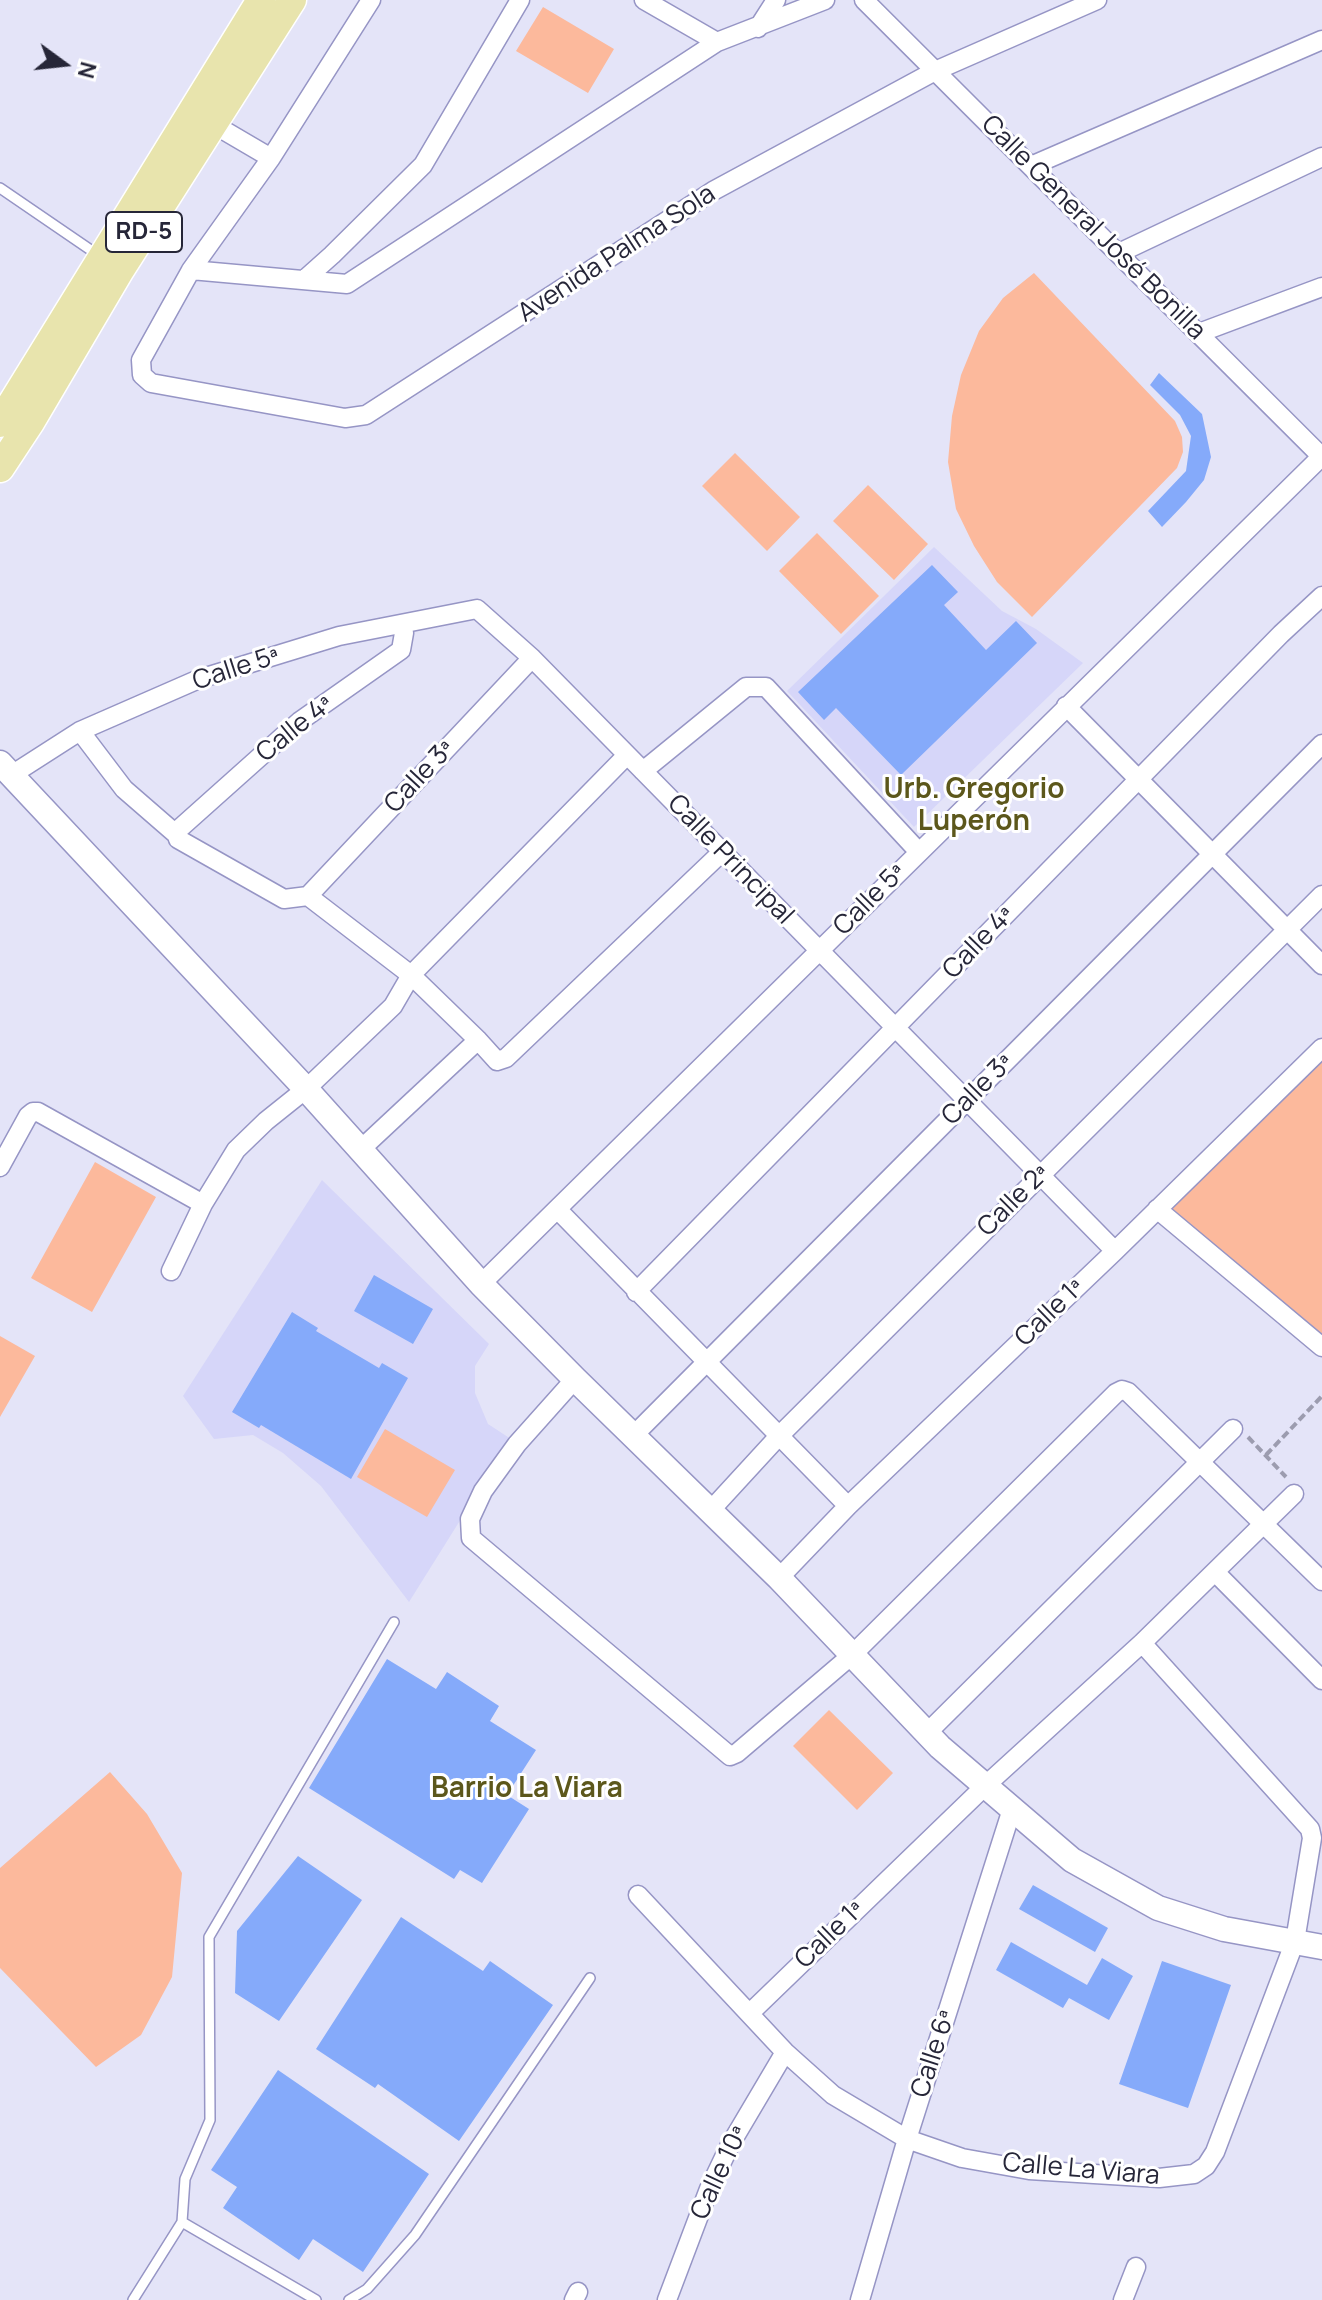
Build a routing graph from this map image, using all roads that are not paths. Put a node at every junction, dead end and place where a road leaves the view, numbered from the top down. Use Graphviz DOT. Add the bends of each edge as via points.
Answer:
graph roads {
  1 [pos="261,0"];
  2 [pos="292,0"];
  3 [pos="371,0"];
  4 [pos="520,0"];
  5 [pos="644,0"];
  6 [pos="776,0"];
  7 [pos="825,0"];
  8 [pos="864,0"];
  9 [pos="1097,0"];
  10 [pos="758,28"];
  11 [pos="1322,40"];
  12 [pos="717,42"];
  13 [pos="935,71"];
  14 [pos="213,124"];
  15 [pos="1322,157"];
  16 [pos="271,158"];
  17 [pos="1031,166"];
  18 [pos="0,188"];
  19 [pos="1119,253"];
  20 [pos="100,257"];
  21 [pos="191,270"];
  22 [pos="304,280"];
  23 [pos="1320,290"];
  24 [pos="1199,333"];
  25 [pos="10,415"];
  26 [pos="1322,457"];
  27 [pos="0,468"];
  28 [pos="1322,596"];
  29 [pos="477,609"];
  30 [pos="401,624"];
  31 [pos="532,658"];
  32 [pos="1066,706"];
  33 [pos="80,731"];
  34 [pos="1322,744"];
  35 [pos="627,755"];
  36 [pos="6,768"];
  37 [pos="643,771"];
  38 [pos="1139,780"];
  39 [pos="177,835"];
  40 [pos="918,851"];
  41 [pos="722,852"];
  42 [pos="1212,855"];
  43 [pos="1322,895"];
  44 [pos="308,896"];
  45 [pos="1286,931"];
  46 [pos="819,951"];
  47 [pos="1322,965"];
  48 [pos="411,975"];
  49 [pos="896,1028"];
  50 [pos="478,1040"];
  51 [pos="1322,1048"];
  52 [pos="306,1089"];
  53 [pos="967,1101"];
  54 [pos="360,1150"];
  55 [pos="0,1167"];
  56 [pos="1041,1175"];
  57 [pos="203,1204"];
  58 [pos="557,1209"];
  59 [pos="1157,1209"];
  60 [pos="1115,1251"];
  61 [pos="171,1271"];
  62 [pos="481,1284"];
  63 [pos="636,1292"];
  64 [pos="1322,1347"];
  65 [pos="705,1361"];
  66 [pos="575,1379"];
  67 [pos="1233,1429"];
  68 [pos="633,1436"];
  69 [pos="778,1437"];
  70 [pos="1200,1463"];
  71 [pos="1294,1494"];
  72 [pos="848,1506"];
  73 [pos="710,1511"];
  74 [pos="1264,1525"];
  75 [pos="1216,1573"];
  76 [pos="779,1578"];
  77 [pos="1322,1581"];
  78 [pos="394,1622"];
  79 [pos="1142,1643"];
  80 [pos="852,1655"];
  81 [pos="1322,1680"];
  82 [pos="927,1733"];
  83 [pos="985,1786"];
  84 [pos="1012,1809"];
  85 [pos="638,1895"];
  86 [pos="1295,1941"];
  87 [pos="1322,1947"];
  88 [pos="590,1978"];
  89 [pos="750,2013"];
  90 [pos="785,2052"];
  91 [pos="907,2139"];
  92 [pos="182,2222"];
  93 [pos="1136,2267"];
  94 [pos="133,2300"];
  95 [pos="316,2300"];
  96 [pos="349,2300"];
  97 [pos="667,2300"];
  98 [pos="860,2300"];
  99 [pos="1123,2300"];
  1 -- 20 [label="main road, RD-5"];
  2 -- 14 [label="main road, RD-5"];
  3 -- 16 [label="street"];
  4 -- 22 [label="street" via="423,165"];
  5 -- 12 [label="street"];
  6 -- 10 [label="street"];
  7 -- 10 [label="street"];
  8 -- 13 [label="street, Calle General José Bonilla"];
  9 -- 13 [label="street, Avenida Palma Sola"];
  10 -- 12 [label="street"];
  11 -- 17 [label="street"];
  12 -- 22 [label="street" via="347,284"];
  13 -- 17 [label="street, Calle General José Bonilla"];
  13 -- 21 [label="street, Avenida Palma Sola" via="713,191 366,415 345,418 151,383 142,375 141,360"];
  14 -- 16 [label="street"];
  14 -- 25 [label="main road, RD-5" via="120,270"];
  15 -- 19 [label="street"];
  16 -- 21 [label="street"];
  17 -- 19 [label="street, Calle General José Bonilla"];
  18 -- 20 [label="lane"];
  19 -- 24 [label="street, Calle General José Bonilla"];
  20 -- 25 [label="main road, RD-5"];
  21 -- 22 [label="street"];
  23 -- 24 [label="street"];
  24 -- 26 [label="street, Calle General José Bonilla"];
  25 -- 27 [label="main road, RD-5"];
  26 -- 32 [label="street, Calle 5ª"];
  28 -- 38 [label="street, Calle 4ª"];
  29 -- 30 [label="street, Calle 5ª"];
  29 -- 31 [label="street, Calle Principal"];
  30 -- 33 [label="street, Calle 5ª" via="339,636 199,679"];
  30 -- 39 [label="street, Calle 4ª" via="401,650 300,721"];
  31 -- 35 [label="street, Calle Principal"];
  31 -- 44 [label="street, Calle 3ª"];
  32 -- 38 [label="street"];
  32 -- 40 [label="street, Calle 5ª"];
  33 -- 36 [label="street, Calle 5ª"];
  33 -- 39 [label="street" via="124,789"];
  34 -- 42 [label="street, Calle 3ª"];
  35 -- 37 [label="street, Calle Principal"];
  35 -- 48 [label="street"];
  36 -- 52 [label="street"];
  37 -- 40 [label="street" via="746,687 766,687"];
  37 -- 41 [label="street, Calle Principal"];
  38 -- 42 [label="street"];
  38 -- 49 [label="street, Calle 4ª"];
  39 -- 44 [label="street" via="284,899"];
  40 -- 46 [label="street, Calle 5ª"];
  41 -- 46 [label="street, Calle Principal"];
  41 -- 50 [label="street" via="506,1058 497,1061"];
  42 -- 45 [label="street"];
  42 -- 53 [label="street, Calle 3ª"];
  43 -- 45 [label="street, Calle 2ª"];
  44 -- 48 [label="street"];
  45 -- 47 [label="street"];
  45 -- 56 [label="street, Calle 2ª"];
  46 -- 49 [label="street, Calle Principal"];
  46 -- 58 [label="street, Calle 5ª"];
  48 -- 50 [label="street"];
  48 -- 52 [label="street" via="393,1006"];
  49 -- 53 [label="street, Calle Principal"];
  49 -- 63 [label="street, Calle 4ª"];
  50 -- 54 [label="street"];
  51 -- 59 [label="street, Calle 1ª"];
  52 -- 54 [label="street"];
  52 -- 57 [label="street" via="236,1150"];
  53 -- 56 [label="street, Calle Principal"];
  53 -- 65 [label="street, Calle 3ª"];
  54 -- 62 [label="street"];
  55 -- 57 [label="street" via="28,1116 38,1112"];
  56 -- 60 [label="street, Calle Principal"];
  56 -- 69 [label="street, Calle 2ª"];
  57 -- 61 [label="street"];
  58 -- 62 [label="street, Calle 5ª"];
  58 -- 63 [label="street"];
  59 -- 60 [label="street, Calle 1ª"];
  59 -- 64 [label="street"];
  60 -- 72 [label="street, Calle 1ª"];
  62 -- 66 [label="street"];
  63 -- 65 [label="street"];
  65 -- 68 [label="street, Calle 3ª"];
  65 -- 69 [label="street"];
  66 -- 68 [label="street"];
  66 -- 80 [label="street" via="483,1491 470,1519 471,1538 730,1756"];
  67 -- 70 [label="street"];
  68 -- 73 [label="street"];
  69 -- 72 [label="street"];
  69 -- 73 [label="street, Calle 2ª"];
  70 -- 74 [label="street"];
  70 -- 80 [label="street" via="1122,1390"];
  70 -- 82 [label="street"];
  71 -- 74 [label="street, Calle 1ª"];
  72 -- 76 [label="street, Calle 1ª"];
  73 -- 76 [label="street"];
  74 -- 75 [label="street, Calle 1ª"];
  74 -- 77 [label="street"];
  75 -- 79 [label="street, Calle 1ª"];
  75 -- 81 [label="street"];
  76 -- 80 [label="street"];
  78 -- 92 [label="lane" via="209,1937 210,2120 185,2179"];
  79 -- 83 [label="street, Calle 1ª"];
  79 -- 86 [label="street, Calle La Viara" via="1310,1829"];
  80 -- 82 [label="street"];
  82 -- 83 [label="street"];
  83 -- 84 [label="street"];
  83 -- 89 [label="street, Calle 1ª"];
  84 -- 86 [label="street" via="1072,1860 1158,1908 1224,1929"];
  84 -- 91 [label="street, Calle 6ª"];
  85 -- 89 [label="street, Calle La Viara"];
  86 -- 87 [label="street"];
  86 -- 91 [label="street, Calle La Viara" via="1215,2152 1194,2174 1159,2178 1029,2170 962,2158"];
  88 -- 96 [label="lane" via="415,2235 367,2289"];
  89 -- 90 [label="street, Calle La Viara"];
  90 -- 91 [label="street, Calle La Viara" via="833,2095"];
  90 -- 97 [label="street, Calle 10ª" via="709,2189"];
  91 -- 98 [label="street, Calle 6ª"];
  92 -- 94 [label="lane"];
  92 -- 95 [label="lane"];
  93 -- 99 [label="street"];
}
